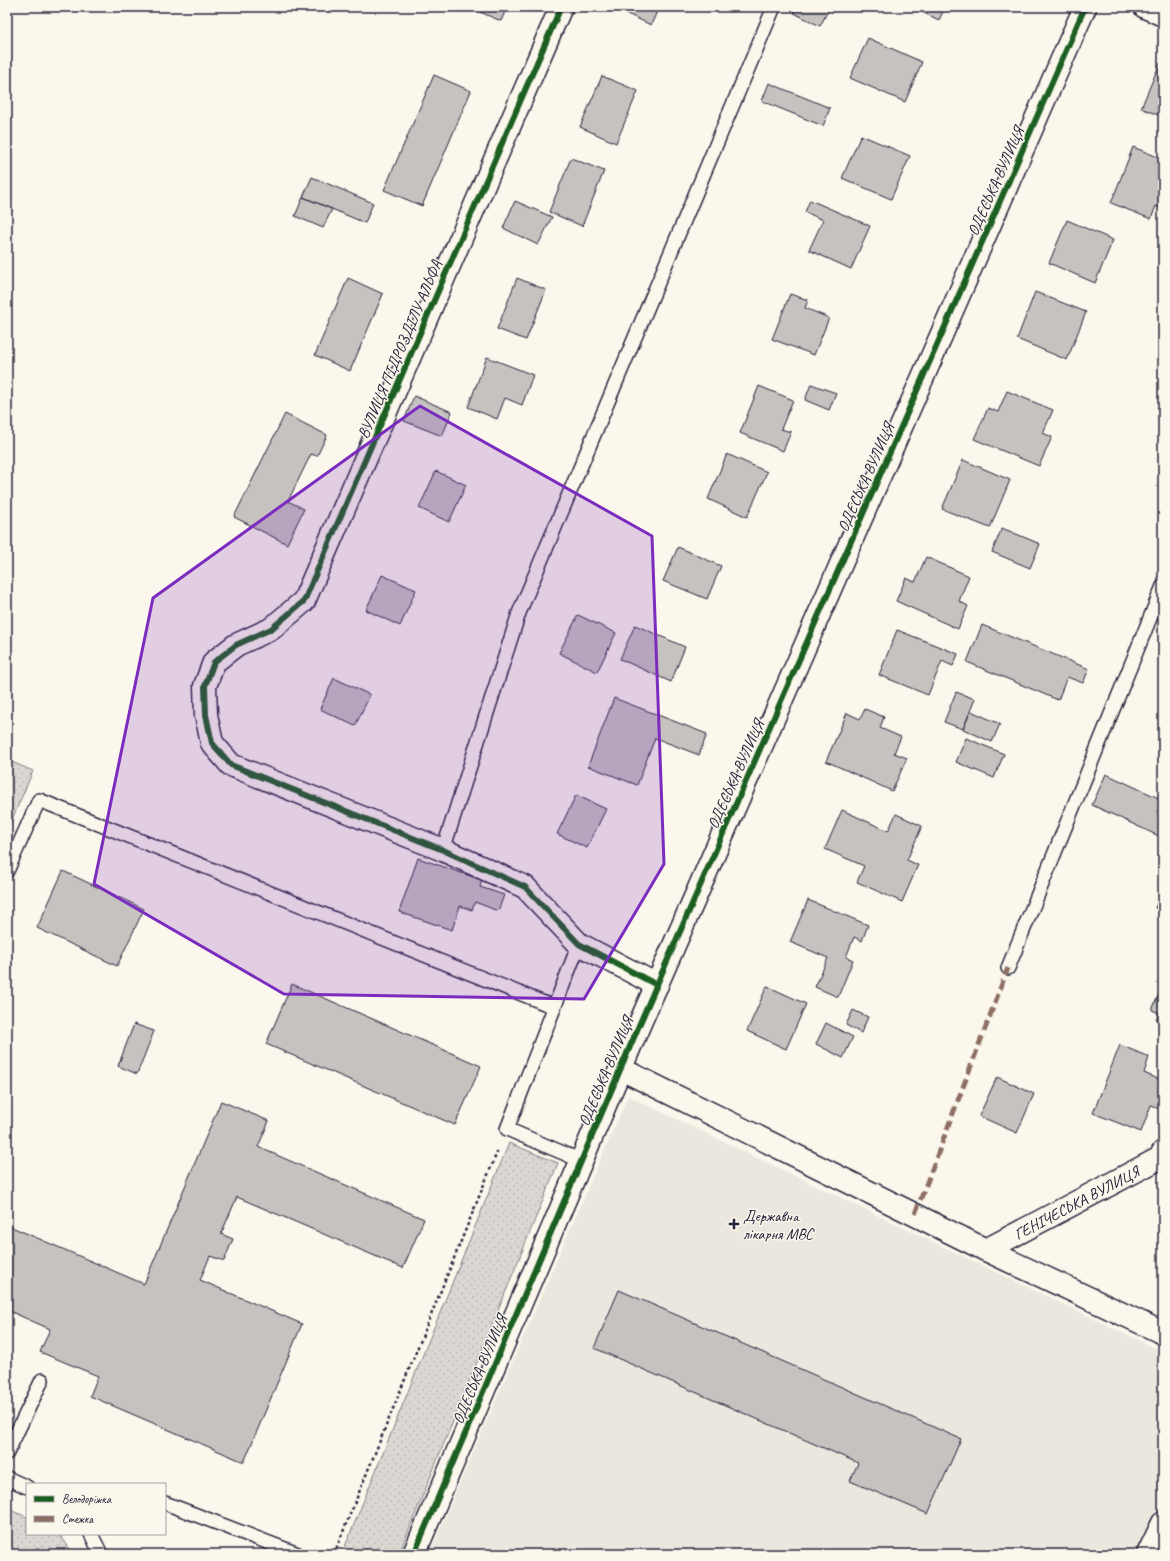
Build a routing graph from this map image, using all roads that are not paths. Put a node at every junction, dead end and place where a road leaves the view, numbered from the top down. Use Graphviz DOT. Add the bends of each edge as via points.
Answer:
graph roads {
  1 [pos="561,7"];
  2 [pos="774,7"];
  3 [pos="1085,7"];
  4 [pos="1145,7"];
  5 [pos="1163,15"];
  6 [pos="1163,586"];
  7 [pos="444,850"];
  8 [pos="7,871"];
  9 [pos="579,944"];
  10 [pos="1008,968"];
  11 [pos="657,985"];
  12 [pos="554,1007"];
  13 [pos="621,1068"];
  14 [pos="1163,1152"];
  15 [pos="582,1161"];
  16 [pos="986,1250"];
  17 [pos="1163,1333"];
  18 [pos="42,1380"];
  19 [pos="7,1453"];
  20 [pos="7,1478"];
  21 [pos="26,1487"];
  22 [pos="166,1503"];
  23 [pos="1163,1523"];
  24 [pos="92,1535"];
  25 [pos="101,1554"];
  26 [pos="298,1554"];
  27 [pos="414,1554"];
  28 [pos="1148,1554"];
  1 -- 7 [label="street, ВУЛИЦЯ ПІДРОЗДІЛУ АЛЬФА" via="304,600 271,629 236,645 214,662 205,686 206,715 212,743 231,765"];
  2 -- 7 [label="lane" via="519,613"];
  3 -- 11 [label="street, ОДЕСЬКА ВУЛИЦЯ"];
  4 -- 5 [label="street"];
  6 -- 10 [label="lane"];
  7 -- 9 [label="street" via="525,887"];
  8 -- 12 [label="lane" via="38,800"];
  9 -- 11 [label="street"];
  9 -- 12 [label="lane"];
  11 -- 13 [label="street, ОДЕСЬКА ВУЛИЦЯ"];
  12 -- 15 [label="lane" via="507,1129"];
  13 -- 15 [label="street, ОДЕСЬКА ВУЛИЦЯ"];
  13 -- 16 [label="street"];
  14 -- 16 [label="street, ГЕНІЧЕСЬКА ВУЛИЦЯ" via="1160,1158"];
  15 -- 27 [label="street, ОДЕСЬКА ВУЛИЦЯ"];
  16 -- 17 [label="street"];
  18 -- 19 [label="lane"];
  20 -- 21 [label="lane"];
  22 -- 26 [label="lane"];
  23 -- 28 [label="street"];
  24 -- 25 [label="lane"];
}
